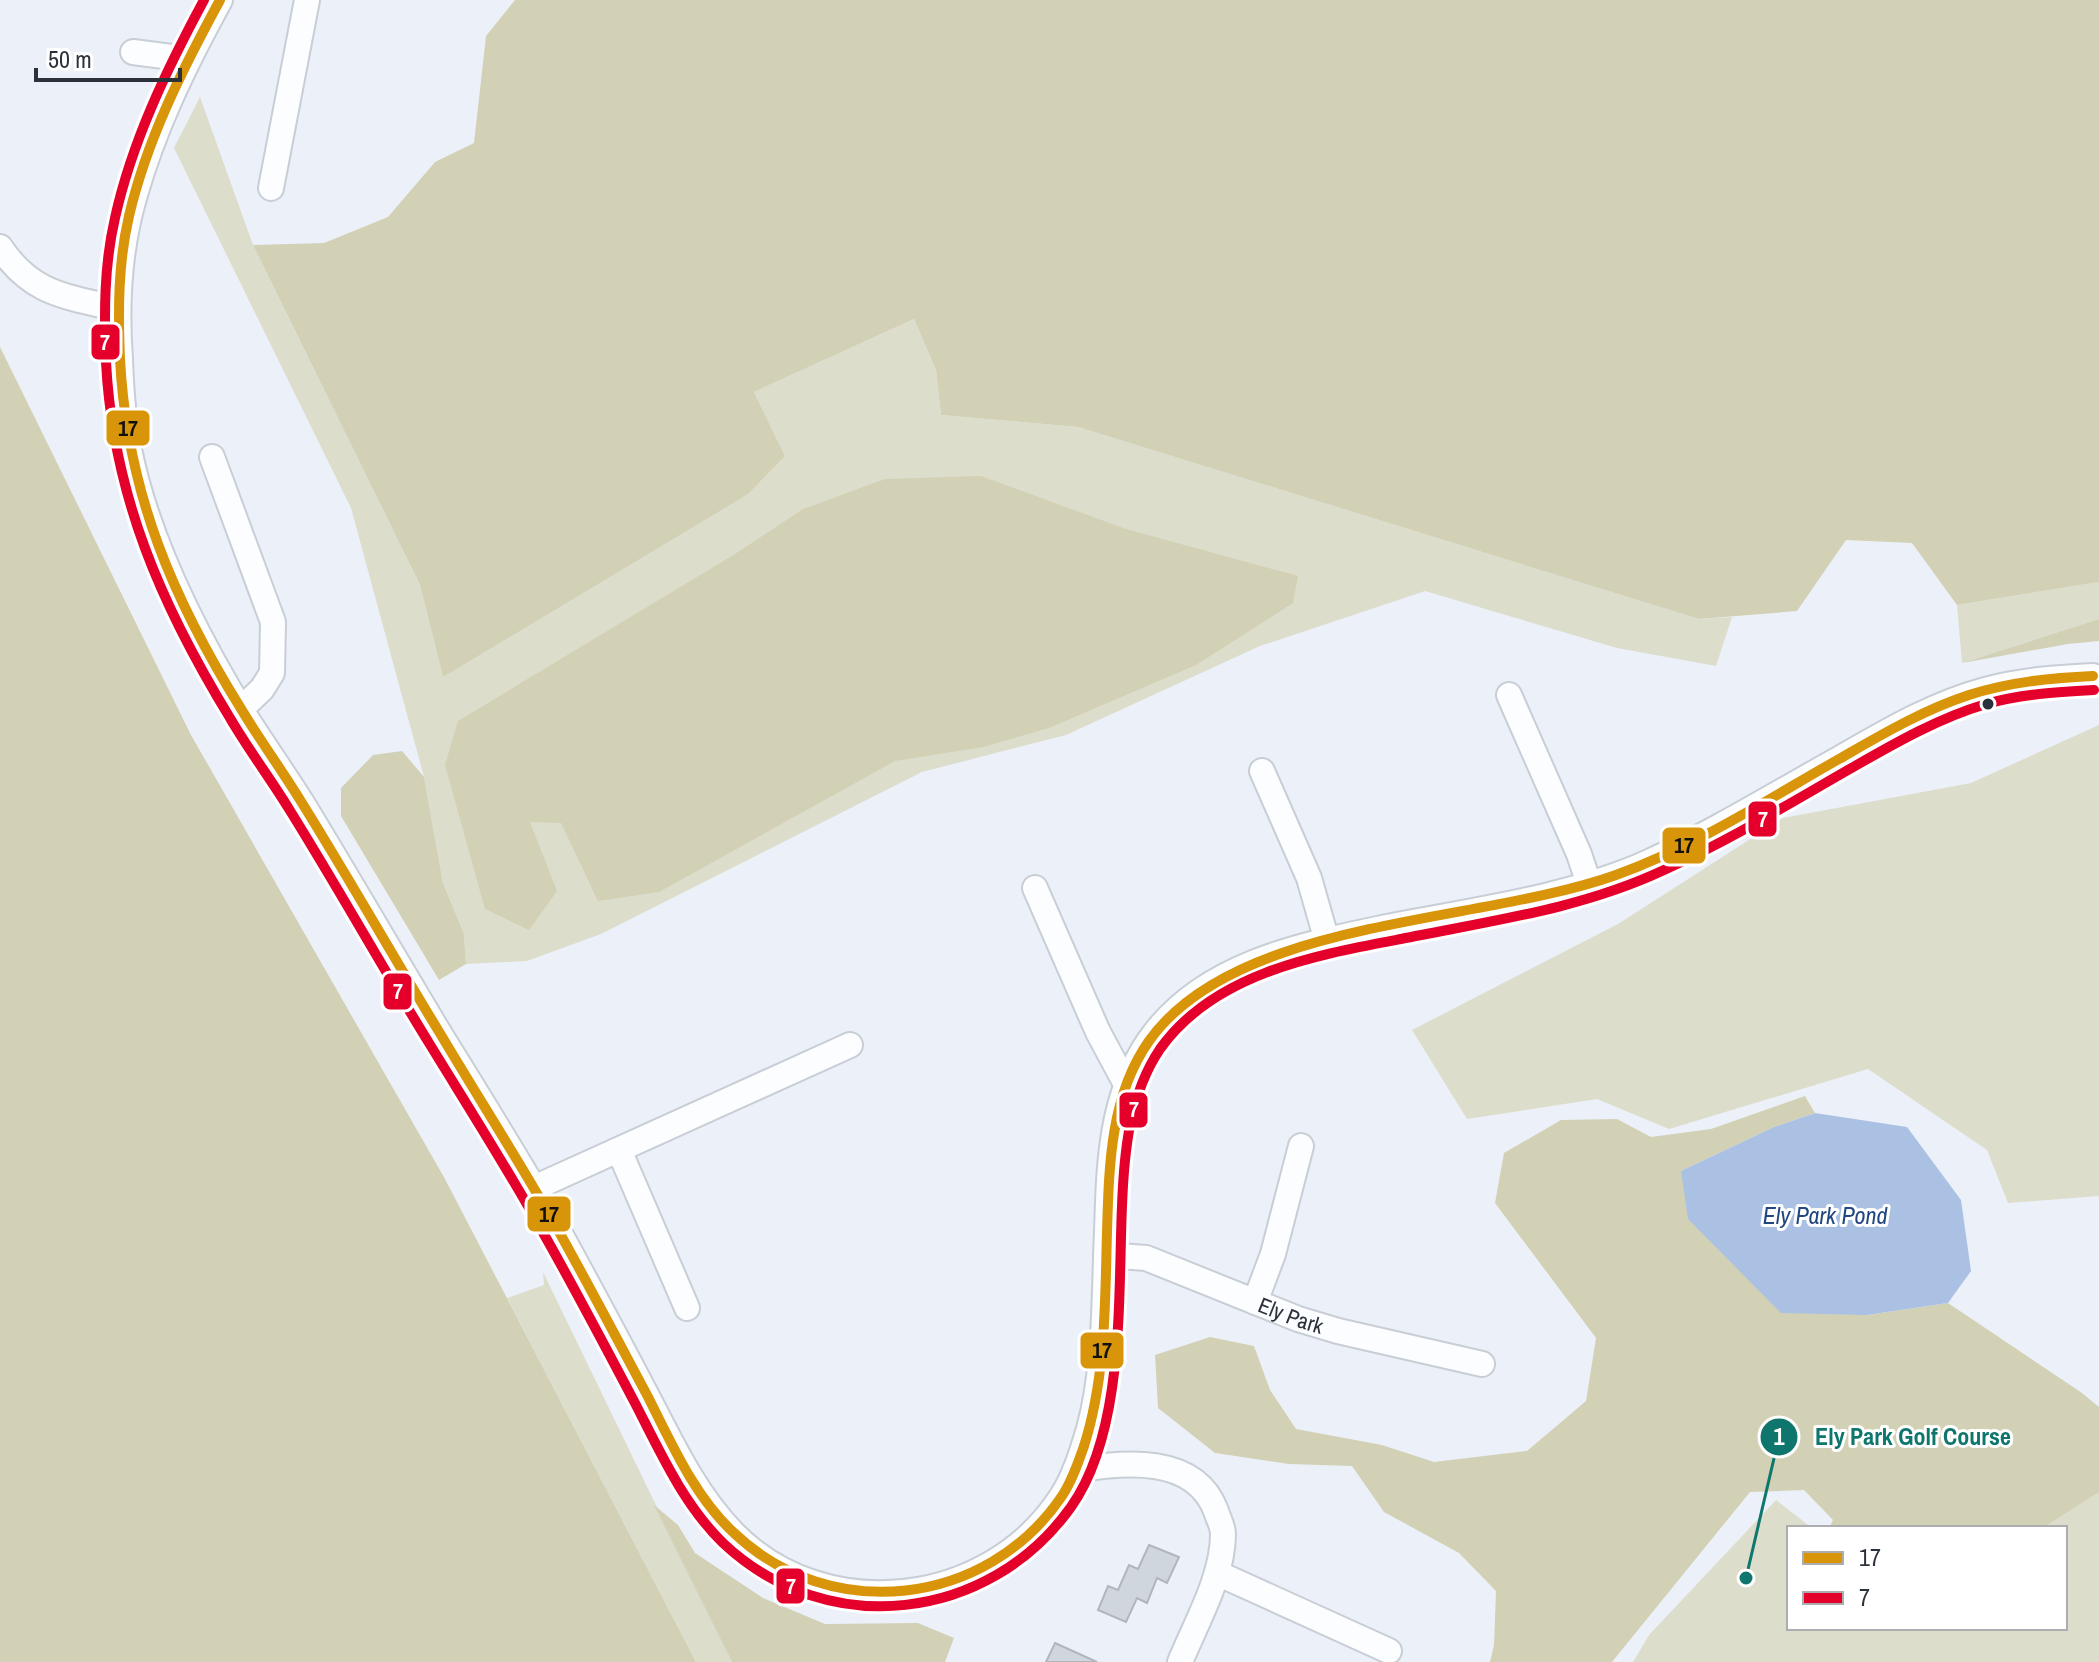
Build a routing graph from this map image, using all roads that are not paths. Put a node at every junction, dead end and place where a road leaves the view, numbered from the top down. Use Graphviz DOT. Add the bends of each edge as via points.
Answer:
graph roads {
  1 [pos="220,0"];
  2 [pos="307,0"];
  3 [pos="133,52"];
  4 [pos="187,59"];
  5 [pos="271,188"];
  6 [pos="0,247"];
  7 [pos="118,309"];
  8 [pos="212,457"];
  9 [pos="2093,676"];
  10 [pos="1509,695"];
  11 [pos="241,709"];
  12 [pos="1262,771"];
  13 [pos="1589,884"];
  14 [pos="1035,888"];
  15 [pos="1327,941"];
  16 [pos="850,1045"];
  17 [pos="1127,1086"];
  18 [pos="1301,1146"];
  19 [pos="619,1150"];
  20 [pos="534,1188"];
  21 [pos="1106,1255"];
  22 [pos="1255,1302"];
  23 [pos="687,1308"];
  24 [pos="1482,1364"];
  25 [pos="1075,1470"];
  26 [pos="1217,1573"];
  27 [pos="1389,1651"];
  28 [pos="1180,1662"];
  1 -- 4 [label="street"];
  2 -- 5 [label="street"];
  3 -- 4 [label="street"];
  4 -- 7 [label="street" via="162,113 132,204"];
  6 -- 7 [label="street" via="25,278 43,289"];
  7 -- 11 [label="street" via="130,455 158,545"];
  8 -- 11 [label="street" via="273,622 272,673"];
  9 -- 13 [label="street" via="2034,679 1983,690 1911,717 1721,826 1642,866"];
  10 -- 13 [label="street"];
  11 -- 20 [label="street"];
  12 -- 15 [label="street" via="1309,878"];
  13 -- 15 [label="street"];
  14 -- 17 [label="street"];
  15 -- 17 [label="street" via="1256,960 1208,984 1152,1036"];
  16 -- 19 [label="street"];
  17 -- 21 [label="street" via="1109,1157"];
  18 -- 22 [label="street"];
  19 -- 20 [label="street"];
  19 -- 23 [label="street"];
  20 -- 25 [label="street" via="689,1477 733,1533 785,1572 833,1589 883,1594 950,1584 996,1562 1028,1537 1062,1497"];
  21 -- 22 [label="street, Ely Park" via="1146,1258"];
  21 -- 25 [label="street" via="1097,1399"];
  22 -- 24 [label="street, Ely Park" via="1338,1331"];
  25 -- 26 [label="street" via="1150,1464 1186,1475 1212,1499 1224,1532"];
  26 -- 27 [label="street"];
  26 -- 28 [label="street"];
}
